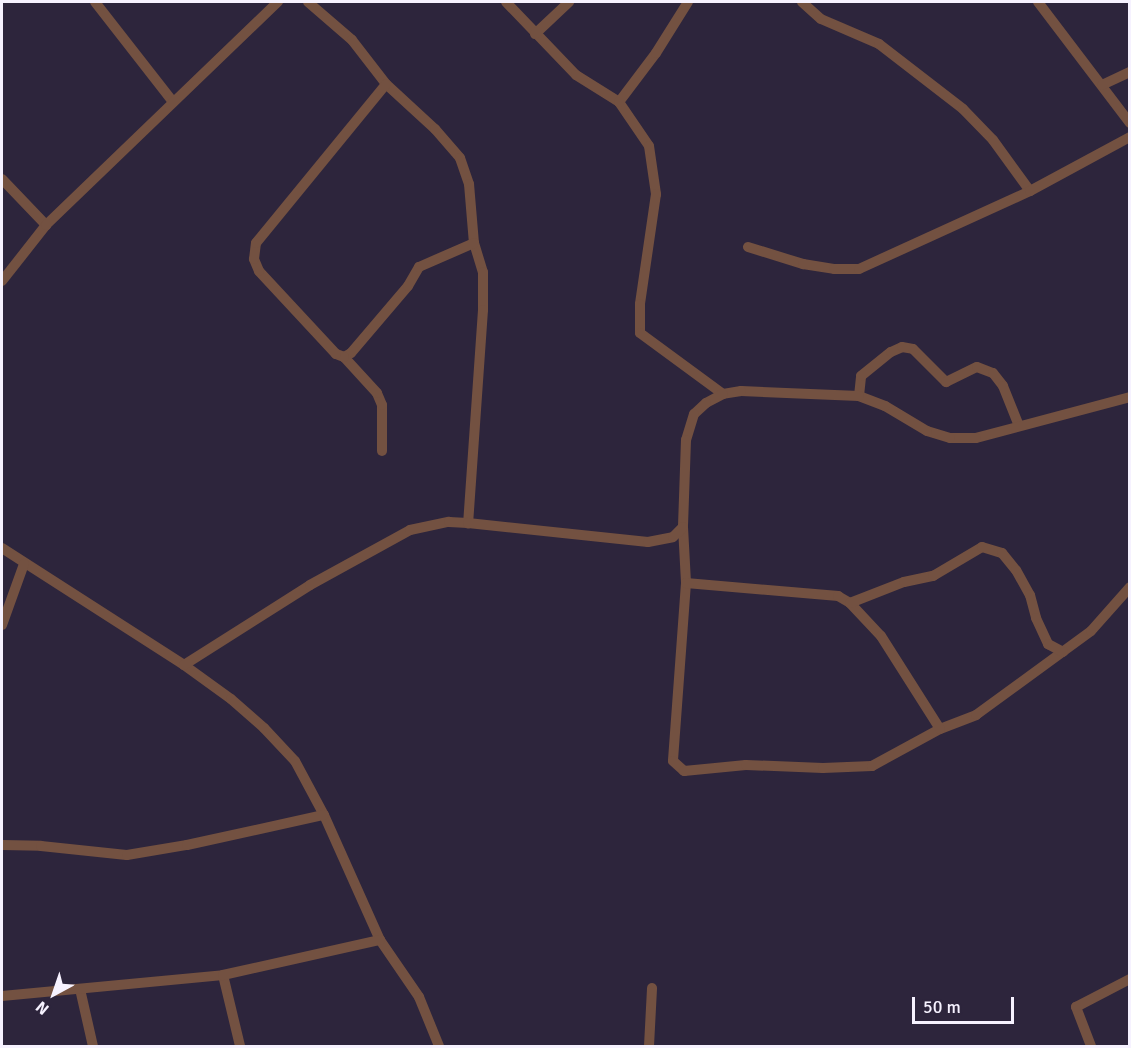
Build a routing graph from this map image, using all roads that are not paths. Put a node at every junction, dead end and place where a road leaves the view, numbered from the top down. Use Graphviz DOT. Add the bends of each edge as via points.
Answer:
graph roads {
  1 [pos="95,2"];
  2 [pos="278,2"];
  3 [pos="308,2"];
  4 [pos="506,2"];
  5 [pos="569,2"];
  6 [pos="688,2"];
  7 [pos="802,2"];
  8 [pos="1038,2"];
  9 [pos="536,34"];
  10 [pos="1130,72"];
  11 [pos="387,84"];
  12 [pos="1102,85"];
  13 [pos="173,102"];
  14 [pos="619,102"];
  15 [pos="1130,123"];
  16 [pos="1130,137"];
  17 [pos="2,179"];
  18 [pos="1030,191"];
  19 [pos="46,225"];
  20 [pos="474,243"];
  21 [pos="748,247"];
  22 [pos="2,281"];
  23 [pos="344,357"];
  24 [pos="723,394"];
  25 [pos="859,396"];
  26 [pos="1130,397"];
  27 [pos="1019,426"];
  28 [pos="382,451"];
  29 [pos="468,523"];
  30 [pos="683,527"];
  31 [pos="2,548"];
  32 [pos="24,564"];
  33 [pos="686,583"];
  34 [pos="1130,587"];
  35 [pos="850,603"];
  36 [pos="2,625"];
  37 [pos="1062,652"];
  38 [pos="184,665"];
  39 [pos="940,729"];
  40 [pos="324,815"];
  41 [pos="2,845"];
  42 [pos="380,940"];
  43 [pos="223,975"];
  44 [pos="1130,979"];
  45 [pos="80,988"];
  46 [pos="652,988"];
  47 [pos="2,996"];
  48 [pos="93,1047"];
  49 [pos="240,1047"];
  50 [pos="439,1047"];
  51 [pos="649,1047"];
  52 [pos="1091,1047"];
  1 -- 13 [label="street"];
  2 -- 13 [label="street"];
  3 -- 11 [label="street" via="352,40"];
  4 -- 9 [label="street"];
  5 -- 9 [label="street"];
  6 -- 14 [label="street"];
  7 -- 18 [label="street" via="821,19 879,44 963,109 993,140"];
  8 -- 12 [label="street"];
  9 -- 14 [label="street" via="576,75"];
  10 -- 12 [label="street"];
  11 -- 20 [label="street" via="460,158 469,184"];
  11 -- 23 [label="street" via="256,243 254,258 259,271 336,354"];
  12 -- 15 [label="street"];
  13 -- 19 [label="street"];
  14 -- 24 [label="street" via="649,146 656,194 640,304 640,333"];
  16 -- 18 [label="street"];
  17 -- 19 [label="street"];
  18 -- 21 [label="street" via="859,269 803,264"];
  19 -- 22 [label="street"];
  20 -- 23 [label="street" via="419,267 408,286"];
  20 -- 29 [label="street" via="483,272 483,310"];
  23 -- 28 [label="street" via="380,399"];
  24 -- 25 [label="street" via="741,391"];
  24 -- 30 [label="street" via="694,414 686,440"];
  25 -- 27 [label="street" via="885,406 927,431 950,438 976,438"];
  25 -- 27 [label="street" via="861,376 891,352 902,347 913,349 946,382 977,367 993,373 1003,386"];
  26 -- 27 [label="street"];
  29 -- 30 [label="street" via="648,542 673,537"];
  29 -- 38 [label="street" via="449,522 410,530 310,585"];
  30 -- 33 [label="street"];
  31 -- 32 [label="street"];
  32 -- 36 [label="street"];
  32 -- 38 [label="street"];
  33 -- 35 [label="street" via="838,596"];
  33 -- 39 [label="street" via="672,753 673,761 684,771 746,765 872,766"];
  34 -- 37 [label="street" via="1090,631"];
  35 -- 37 [label="street" via="904,582 933,576 982,547 1002,553 1016,570 1048,644"];
  35 -- 39 [label="street" via="881,636"];
  37 -- 39 [label="street" via="976,715"];
  38 -- 40 [label="street" via="231,699 295,761"];
  40 -- 41 [label="street" via="127,855"];
  40 -- 42 [label="street"];
  42 -- 43 [label="street"];
  42 -- 50 [label="street" via="419,997"];
  43 -- 45 [label="street"];
  43 -- 49 [label="street"];
  44 -- 52 [label="street" via="1076,1007"];
  45 -- 47 [label="street"];
  45 -- 48 [label="street"];
  46 -- 51 [label="street"];
}
